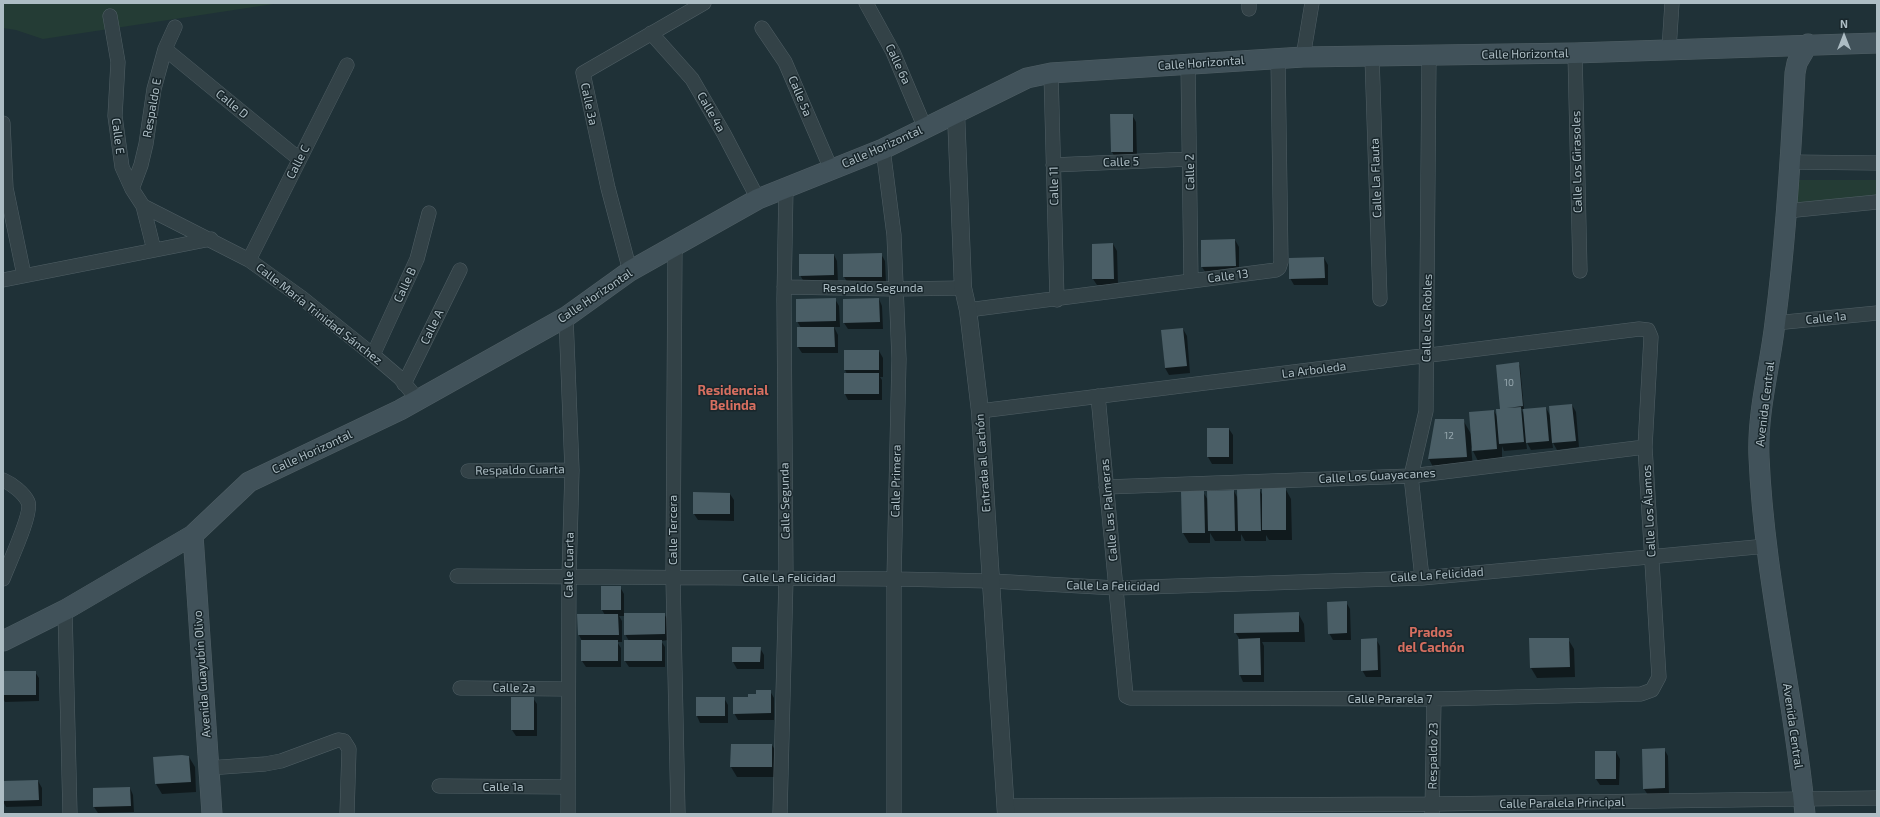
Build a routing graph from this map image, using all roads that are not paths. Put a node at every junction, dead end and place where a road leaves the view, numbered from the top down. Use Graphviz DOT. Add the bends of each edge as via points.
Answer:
graph roads {
  1 [pos="704,3"];
  2 [pos="866,3"];
  3 [pos="1312,3"];
  4 [pos="1672,3"];
  5 [pos="110,16"];
  6 [pos="175,27"];
  7 [pos="762,28"];
  8 [pos="651,33"];
  9 [pos="1877,43"];
  10 [pos="1808,44"];
  11 [pos="165,49"];
  12 [pos="1669,49"];
  13 [pos="1575,52"];
  14 [pos="1429,56"];
  15 [pos="1303,57"];
  16 [pos="1372,57"];
  17 [pos="1278,58"];
  18 [pos="1188,64"];
  19 [pos="347,65"];
  20 [pos="1051,73"];
  21 [pos="956,113"];
  22 [pos="3,123"];
  23 [pos="925,128"];
  24 [pos="882,149"];
  25 [pos="299,159"];
  26 [pos="1189,159"];
  27 [pos="1790,162"];
  28 [pos="1877,163"];
  29 [pos="1054,165"];
  30 [pos="831,169"];
  31 [pos="786,187"];
  32 [pos="132,189"];
  33 [pos="758,200"];
  34 [pos="1877,202"];
  35 [pos="143,206"];
  36 [pos="1786,211"];
  37 [pos="429,213"];
  38 [pos="211,239"];
  39 [pos="675,246"];
  40 [pos="154,250"];
  41 [pos="249,260"];
  42 [pos="460,270"];
  43 [pos="630,271"];
  44 [pos="1580,271"];
  45 [pos="24,275"];
  46 [pos="3,280"];
  47 [pos="1191,280"];
  48 [pos="784,287"];
  49 [pos="962,288"];
  50 [pos="896,289"];
  51 [pos="1380,299"];
  52 [pos="1057,300"];
  53 [pos="968,310"];
  54 [pos="1877,313"];
  55 [pos="566,317"];
  56 [pos="1775,323"];
  57 [pos="1648,330"];
  58 [pos="373,355"];
  59 [pos="1426,356"];
  60 [pos="404,384"];
  61 [pos="1098,396"];
  62 [pos="418,400"];
  63 [pos="980,412"];
  64 [pos="1645,447"];
  65 [pos="572,470"];
  66 [pos="468,471"];
  67 [pos="1411,476"];
  68 [pos="3,480"];
  69 [pos="1106,486"];
  70 [pos="193,534"];
  71 [pos="1768,546"];
  72 [pos="1651,555"];
  73 [pos="457,576"];
  74 [pos="569,577"];
  75 [pos="673,578"];
  76 [pos="786,578"];
  77 [pos="1422,578"];
  78 [pos="3,579"];
  79 [pos="894,579"];
  80 [pos="992,581"];
  81 [pos="1116,588"];
  82 [pos="65,610"];
  83 [pos="3,641"];
  84 [pos="460,688"];
  85 [pos="568,689"];
  86 [pos="1652,690"];
  87 [pos="1126,696"];
  88 [pos="1434,699"];
  89 [pos="208,768"];
  90 [pos="439,786"];
  91 [pos="568,787"];
  92 [pos="1877,798"];
  93 [pos="1804,807"];
  94 [pos="1432,809"];
  95 [pos="1006,810"];
  96 [pos="70,814"];
  97 [pos="212,814"];
  98 [pos="347,814"];
  99 [pos="568,814"];
  100 [pos="678,814"];
  101 [pos="780,814"];
  102 [pos="894,814"];
  1 -- 8 [label="street, Calle 3a"];
  2 -- 23 [label="street, Calle 6a" via="893,52"];
  3 -- 15 [label="street"];
  4 -- 12 [label="street"];
  5 -- 32 [label="street, Calle E" via="118,62 115,116 118,141 122,167"];
  6 -- 11 [label="street, Respaldo E"];
  7 -- 30 [label="street, Calle 5a" via="785,62"];
  8 -- 33 [label="street, Calle 4a" via="692,79"];
  8 -- 43 [label="street, Calle 3a" via="583,73 608,188"];
  9 -- 10 [label="main road, Calle Horizontal"];
  10 -- 12 [label="main road, Calle Horizontal"];
  10 -- 27 [label="main road, Avenida Central" via="1797,62 1795,73"];
  11 -- 25 [label="street, Calle D"];
  11 -- 32 [label="street, Respaldo E" via="154,89 141,165"];
  12 -- 13 [label="main road, Calle Horizontal"];
  13 -- 14 [label="main road, Calle Horizontal"];
  13 -- 44 [label="street, Calle Los Girasoles"];
  14 -- 16 [label="main road, Calle Horizontal"];
  14 -- 59 [label="street, Calle Los Robles"];
  15 -- 16 [label="main road, Calle Horizontal"];
  15 -- 17 [label="main road, Calle Horizontal"];
  16 -- 51 [label="street, Calle La Flauta"];
  17 -- 18 [label="main road, Calle Horizontal"];
  17 -- 47 [label="street, Calle 13" via="1282,262 1276,270"];
  18 -- 20 [label="main road, Calle Horizontal"];
  18 -- 26 [label="street, Calle 2"];
  19 -- 25 [label="street, Calle C"];
  20 -- 21 [label="main road, Calle Horizontal" via="1028,78"];
  20 -- 29 [label="street, Calle 11"];
  21 -- 23 [label="main road, Calle Horizontal"];
  21 -- 49 [label="street, Entrada al Cachón"];
  22 -- 45 [label="street" via="6,188"];
  23 -- 24 [label="main road, Calle Horizontal"];
  24 -- 30 [label="main road, Calle Horizontal"];
  24 -- 50 [label="street, Calle Primera" via="894,235"];
  25 -- 41 [label="street, Calle C"];
  26 -- 29 [label="street, Calle 5"];
  26 -- 47 [label="street, Calle 2"];
  27 -- 28 [label="street"];
  27 -- 36 [label="main road, Avenida Central"];
  29 -- 52 [label="street, Calle 11"];
  30 -- 31 [label="main road, Calle Horizontal"];
  31 -- 33 [label="main road, Calle Horizontal"];
  31 -- 48 [label="street, Calle Segunda"];
  32 -- 35 [label="street, Calle E"];
  33 -- 39 [label="main road, Calle Horizontal"];
  34 -- 36 [label="street"];
  35 -- 38 [label="street, Calle María Trinidad Sánchez"];
  35 -- 40 [label="street, Calle E"];
  36 -- 56 [label="main road, Avenida Central"];
  37 -- 58 [label="street, Calle B" via="417,258"];
  38 -- 40 [label="street"];
  38 -- 41 [label="street, Calle María Trinidad Sánchez"];
  39 -- 43 [label="main road, Calle Horizontal"];
  39 -- 75 [label="street, Calle Tercera"];
  40 -- 45 [label="street"];
  41 -- 58 [label="street, Calle María Trinidad Sánchez" via="302,298"];
  42 -- 60 [label="street, Calle A"];
  43 -- 55 [label="main road, Calle Horizontal"];
  45 -- 46 [label="street"];
  47 -- 52 [label="street, Calle 13"];
  48 -- 50 [label="street, Respaldo Segunda"];
  48 -- 76 [label="street, Calle Segunda"];
  49 -- 50 [label="street, Respaldo Segunda"];
  49 -- 53 [label="street, Entrada al Cachón"];
  50 -- 79 [label="street, Calle Primera" via="899,359"];
  52 -- 53 [label="street, Calle 13"];
  53 -- 63 [label="street, Entrada al Cachón"];
  54 -- 56 [label="street, Calle 1a"];
  55 -- 62 [label="main road, Calle Horizontal"];
  55 -- 65 [label="street, Calle Cuarta"];
  56 -- 71 [label="main road, Avenida Central" via="1761,418 1759,455"];
  57 -- 59 [label="street, La Arboleda" via="1639,328"];
  57 -- 64 [label="street, Calle Los Álamos" via="1651,337"];
  58 -- 60 [label="street, Calle María Trinidad Sánchez"];
  59 -- 61 [label="street, La Arboleda"];
  59 -- 67 [label="street, Calle Los Robles" via="1426,411"];
  60 -- 62 [label="street, Calle María Trinidad Sánchez"];
  61 -- 63 [label="street, La Arboleda"];
  61 -- 69 [label="street, Calle Las Palmeras"];
  62 -- 70 [label="main road, Calle Horizontal" via="249,482"];
  63 -- 80 [label="street, Entrada al Cachón"];
  64 -- 67 [label="street, Calle Los Guayacanes"];
  64 -- 72 [label="street, Calle Los Álamos"];
  65 -- 66 [label="street, Respaldo Cuarta"];
  65 -- 74 [label="street, Calle Cuarta"];
  67 -- 69 [label="street, Calle Los Guayacanes"];
  67 -- 77 [label="street, Calle Los Robles"];
  68 -- 78 [label="street" via="22,492 29,504 28,516"];
  69 -- 81 [label="street, Calle Las Palmeras"];
  70 -- 82 [label="main road, Calle Horizontal"];
  70 -- 89 [label="main road, Avenida Guayubín Olivo"];
  71 -- 72 [label="street, Calle La Felicidad"];
  71 -- 93 [label="main road, Avenida Central"];
  72 -- 77 [label="street, Calle La Felicidad"];
  72 -- 86 [label="street, Calle Los Álamos" via="1659,677"];
  73 -- 74 [label="street, Calle La Felicidad"];
  74 -- 75 [label="street, Calle La Felicidad"];
  74 -- 85 [label="street, Calle Cuarta"];
  75 -- 76 [label="street, Calle La Felicidad"];
  75 -- 100 [label="street, Calle Tercera"];
  76 -- 79 [label="street, Calle La Felicidad"];
  76 -- 101 [label="street, Calle Segunda"];
  77 -- 81 [label="street, Calle La Felicidad"];
  79 -- 80 [label="street, Calle La Felicidad"];
  79 -- 102 [label="street, Calle Primera"];
  80 -- 81 [label="street, Calle La Felicidad"];
  80 -- 95 [label="street, Entrada al Cachón"];
  81 -- 87 [label="street, Calle Las Palmeras"];
  82 -- 83 [label="main road, Calle Horizontal"];
  82 -- 96 [label="street"];
  84 -- 85 [label="street, Calle 2a"];
  85 -- 91 [label="street, Calle Cuarta"];
  86 -- 88 [label="street, Calle Pararela 7" via="1641,694"];
  87 -- 88 [label="street, Calle Pararela 7"];
  88 -- 94 [label="street, Respaldo 23"];
  89 -- 97 [label="main road, Avenida Guayubín Olivo"];
  89 -- 98 [label="street" via="281,761 338,740 344,741 349,749"];
  90 -- 91 [label="street, Calle 1a"];
  91 -- 99 [label="street, Calle Cuarta"];
  92 -- 93 [label="street, Calle Paralela Principal"];
  93 -- 94 [label="street, Calle Paralela Principal"];
  94 -- 95 [label="street, Calle Paralela Principal"];
}
